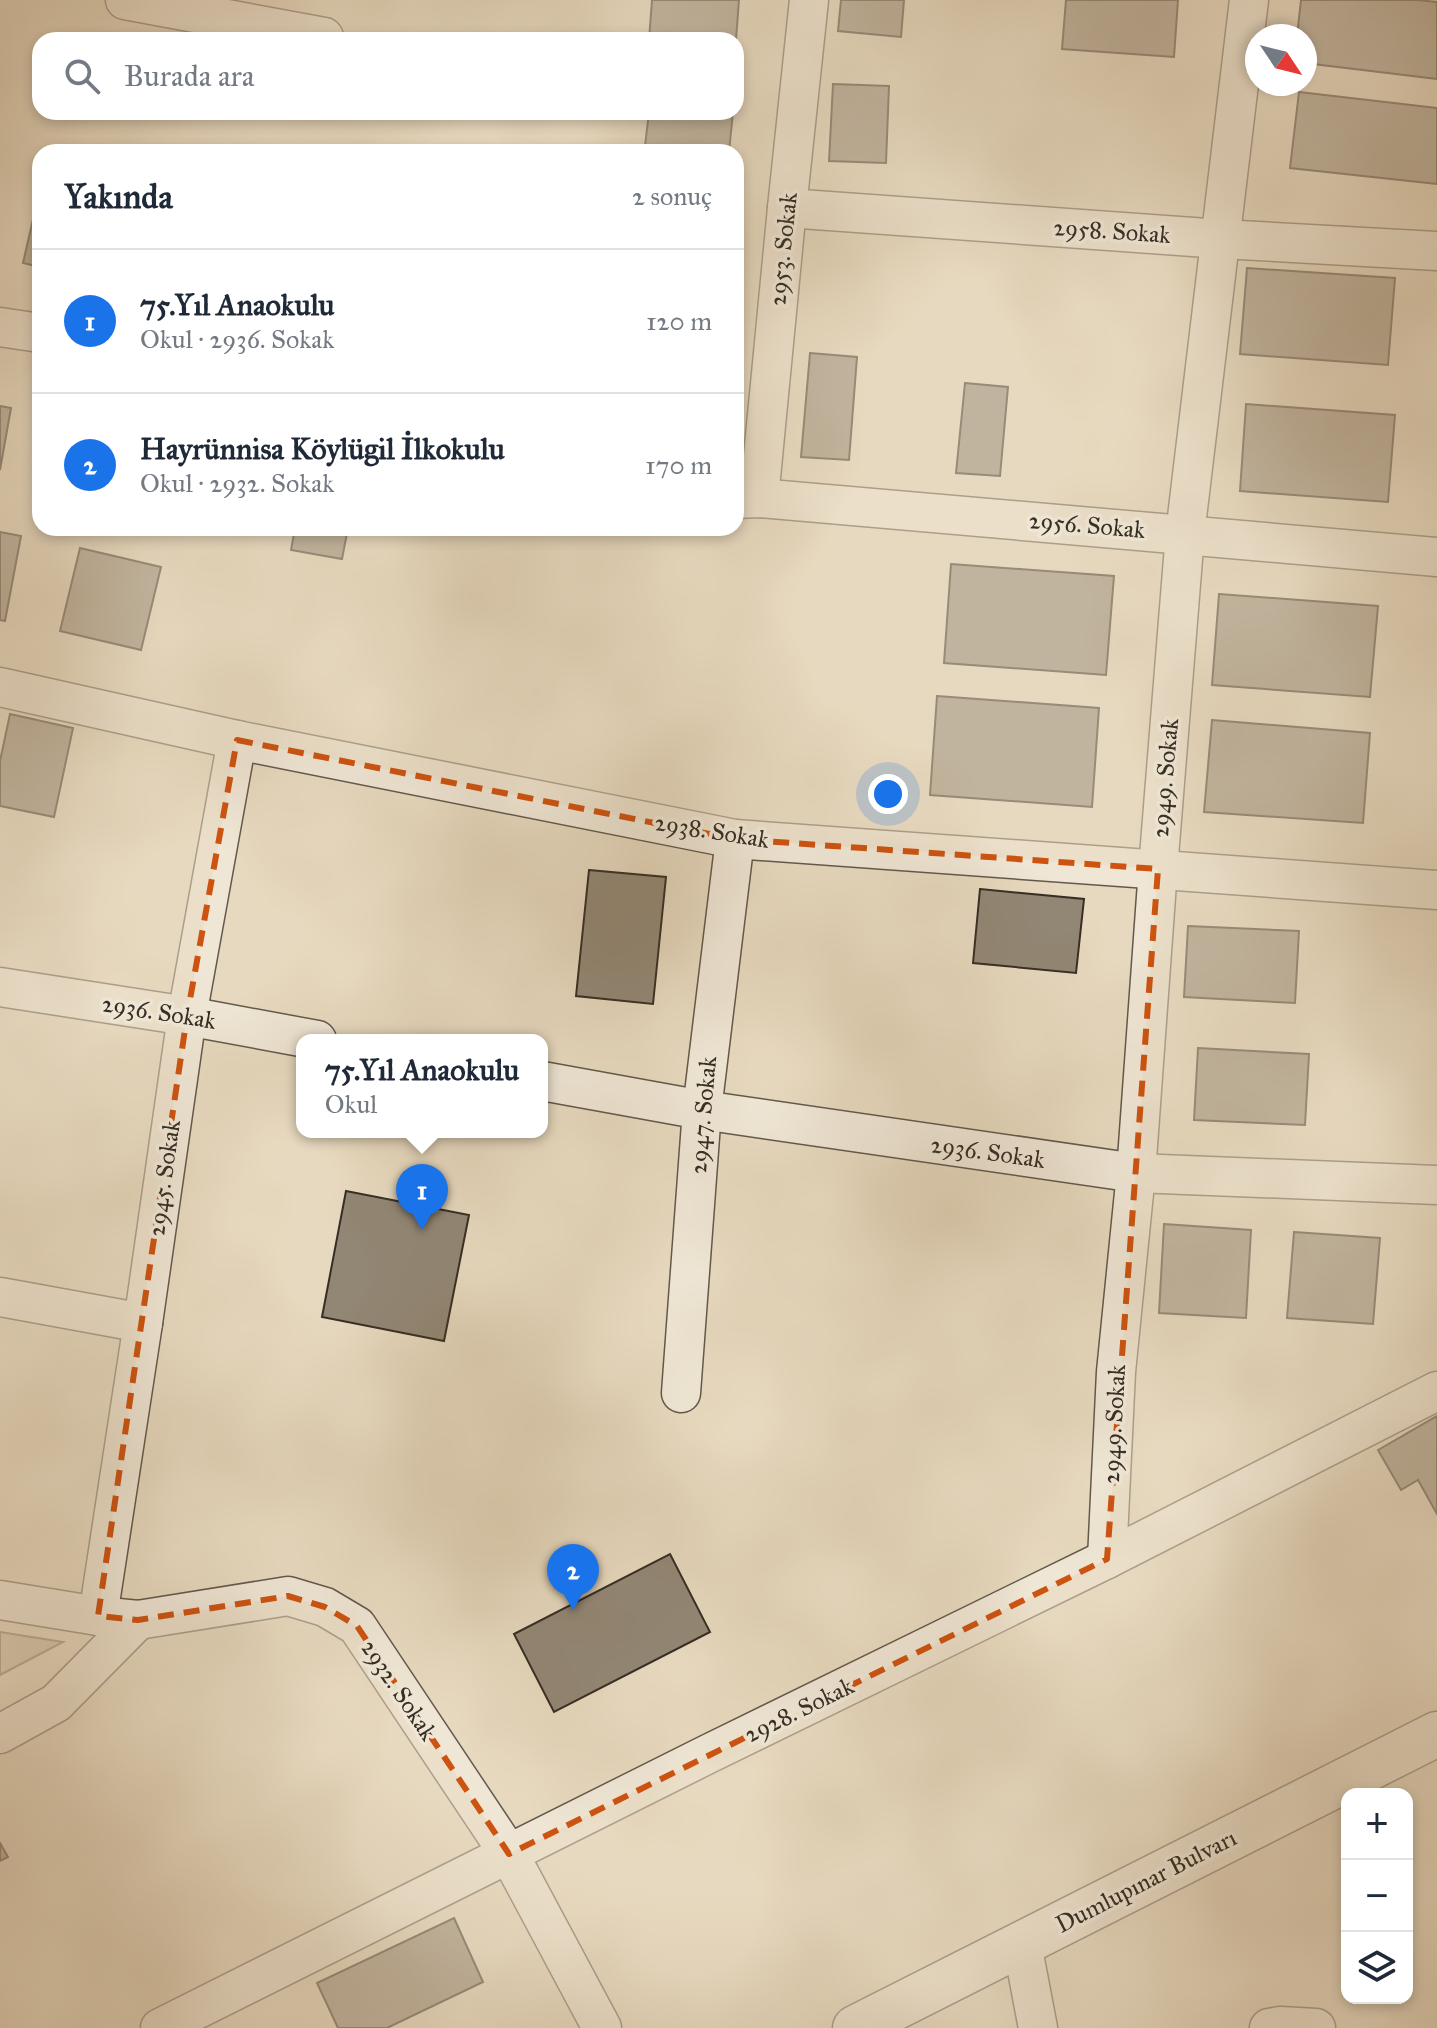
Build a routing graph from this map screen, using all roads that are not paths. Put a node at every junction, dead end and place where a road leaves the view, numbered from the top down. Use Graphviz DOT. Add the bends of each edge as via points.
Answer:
graph roads {
  1 [pos="125,0"];
  2 [pos="809,0"];
  3 [pos="1249,0"];
  4 [pos="258,12"];
  5 [pos="311,32"];
  6 [pos="787,208"];
  7 [pos="1221,239"];
  8 [pos="1437,251"];
  9 [pos="0,327"];
  10 [pos="32,332"];
  11 [pos="748,498"];
  12 [pos="1185,534"];
  13 [pos="1437,557"];
  14 [pos="0,687"];
  15 [pos="237,740"];
  16 [pos="735,839"];
  17 [pos="1158,869"];
  18 [pos="1437,890"];
  19 [pos="0,987"];
  20 [pos="187,1016"];
  21 [pos="296,1036"];
  22 [pos="548,1082"];
  23 [pos="702,1110"];
  24 [pos="1136,1173"];
  25 [pos="1437,1185"];
  26 [pos="0,1297"];
  27 [pos="143,1323"];
  28 [pos="1437,1391"];
  29 [pos="681,1393"];
  30 [pos="1107,1559"];
  31 [pos="0,1600"];
  32 [pos="98,1616"];
  33 [pos="138,1620"];
  34 [pos="0,1734"];
  35 [pos="1437,1734"];
  36 [pos="509,1854"];
  37 [pos="1022,1944"];
  38 [pos="160,2028"];
  39 [pos="602,2028"];
  40 [pos="855,2028"];
  41 [pos="1038,2028"];
  42 [pos="1269,2028"];
  43 [pos="1316,2028"];
  1 -- 4 [label="street"];
  2 -- 6 [label="street, 2953. Sokak"];
  3 -- 7 [label="street, 2949. Sokak"];
  4 -- 5 [label="street"];
  6 -- 7 [label="street, 2958. Sokak"];
  6 -- 11 [label="street, 2953. Sokak"];
  7 -- 8 [label="street, 2958. Sokak"];
  7 -- 12 [label="street, 2949. Sokak"];
  9 -- 10 [label="street"];
  11 -- 12 [label="street, 2956. Sokak"];
  12 -- 13 [label="street, 2956. Sokak"];
  12 -- 17 [label="street, 2949. Sokak"];
  14 -- 15 [label="street, 2938. Sokak"];
  15 -- 16 [label="street, 2938. Sokak"];
  15 -- 20 [label="street, 2945. Sokak"];
  16 -- 17 [label="street, 2938. Sokak"];
  16 -- 23 [label="street, 2947. Sokak"];
  17 -- 18 [label="street, 2938. Sokak"];
  17 -- 24 [label="street, 2949. Sokak"];
  19 -- 20 [label="street, 2936. Sokak"];
  20 -- 21 [label="street, 2936. Sokak"];
  20 -- 27 [label="street, 2945. Sokak"];
  22 -- 23 [label="street, 2936. Sokak"];
  23 -- 24 [label="street, 2936. Sokak"];
  23 -- 29 [label="street, 2947. Sokak"];
  24 -- 25 [label="street, 2936. Sokak"];
  24 -- 30 [label="street, 2949. Sokak" via="1116,1372"];
  26 -- 27 [label="street"];
  27 -- 32 [label="street, 2945. Sokak"];
  28 -- 30 [label="street, 2928. Sokak"];
  30 -- 36 [label="street, 2928. Sokak"];
  31 -- 32 [label="street, 2932. Sokak"];
  32 -- 33 [label="street, 2932. Sokak"];
  33 -- 34 [label="street" via="56,1703"];
  33 -- 36 [label="street, 2932. Sokak" via="288,1596 325,1607 357,1626"];
  35 -- 37 [label="street, Dumlupınar Bulvarı"];
  36 -- 38 [label="street, 2928. Sokak"];
  36 -- 39 [label="street, 2932. Sokak"];
  37 -- 40 [label="street, Dumlupınar Bulvarı"];
  37 -- 41 [label="street"];
  42 -- 43 [label="street"];
}
